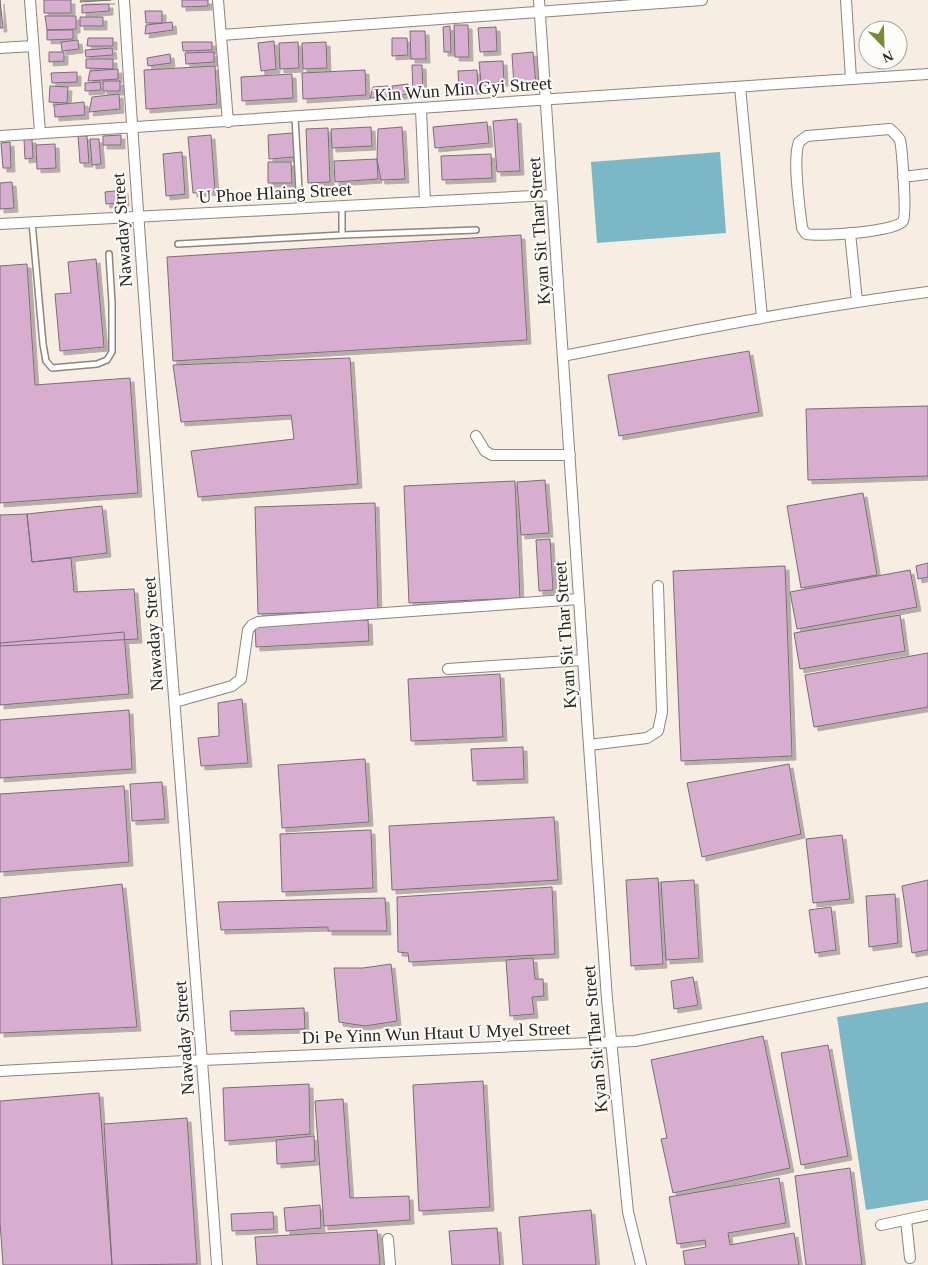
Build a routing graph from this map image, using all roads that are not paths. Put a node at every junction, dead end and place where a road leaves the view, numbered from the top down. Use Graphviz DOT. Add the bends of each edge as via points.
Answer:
graph roads {
  1 [pos="30,0"];
  2 [pos="124,0"];
  3 [pos="218,0"];
  4 [pos="539,0"];
  5 [pos="702,0"];
  6 [pos="846,0"];
  7 [pos="540,12"];
  8 [pos="221,35"];
  9 [pos="34,46"];
  10 [pos="0,48"];
  11 [pos="928,74"];
  12 [pos="851,79"];
  13 [pos="740,87"];
  14 [pos="546,100"];
  15 [pos="421,109"];
  16 [pos="295,117"];
  17 [pos="228,122"];
  18 [pos="132,128"];
  19 [pos="40,133"];
  20 [pos="0,136"];
  21 [pos="928,174"];
  22 [pos="903,177"];
  23 [pos="552,195"];
  24 [pos="425,202"];
  25 [pos="342,206"];
  26 [pos="300,208"];
  27 [pos="137,216"];
  28 [pos="32,222"];
  29 [pos="0,224"];
  30 [pos="476,230"];
  31 [pos="850,233"];
  32 [pos="342,235"];
  33 [pos="178,244"];
  34 [pos="109,254"];
  35 [pos="928,292"];
  36 [pos="857,301"];
  37 [pos="762,317"];
  38 [pos="563,356"];
  39 [pos="476,436"];
  40 [pos="570,455"];
  41 [pos="658,586"];
  42 [pos="579,599"];
  43 [pos="583,660"];
  44 [pos="448,669"];
  45 [pos="174,702"];
  46 [pos="588,745"];
  47 [pos="928,982"];
  48 [pos="611,1042"];
  49 [pos="202,1060"];
  50 [pos="0,1071"];
  51 [pos="928,1215"];
  52 [pos="906,1220"];
  53 [pos="881,1225"];
  54 [pos="388,1239"];
  55 [pos="910,1258"];
  56 [pos="217,1265"];
  57 [pos="390,1265"];
  58 [pos="642,1265"];
  1 -- 9 [label="street"];
  2 -- 18 [label="street, Nawaday Street"];
  3 -- 8 [label="street"];
  4 -- 7 [label="street, Kyan Sit Thar Street"];
  5 -- 7 [label="street"];
  6 -- 12 [label="street"];
  7 -- 8 [label="street"];
  7 -- 14 [label="street, Kyan Sit Thar Street"];
  8 -- 17 [label="street"];
  9 -- 10 [label="street"];
  9 -- 19 [label="street"];
  11 -- 12 [label="street, Kin Wun Min Gyi Street"];
  12 -- 13 [label="street, Kin Wun Min Gyi Street"];
  13 -- 14 [label="street, Kin Wun Min Gyi Street"];
  13 -- 37 [label="street"];
  14 -- 15 [label="street, Kin Wun Min Gyi Street"];
  14 -- 23 [label="street, Kyan Sit Thar Street"];
  15 -- 16 [label="street, Kin Wun Min Gyi Street"];
  15 -- 24 [label="street"];
  16 -- 17 [label="street, Kin Wun Min Gyi Street"];
  16 -- 26 [label="lane"];
  17 -- 18 [label="street, Kin Wun Min Gyi Street"];
  18 -- 19 [label="street, Kin Wun Min Gyi Street"];
  18 -- 27 [label="street, Nawaday Street"];
  19 -- 20 [label="street, Kin Wun Min Gyi Street"];
  21 -- 22 [label="street"];
  22 -- 31 [label="street" via="903,221 896,227"];
  22 -- 31 [label="street" via="900,140 890,129 807,136 799,142 796,155 802,228 813,236"];
  23 -- 24 [label="street, U Phoe Hlaing Street"];
  23 -- 38 [label="street, Kyan Sit Thar Street"];
  24 -- 25 [label="street, U Phoe Hlaing Street"];
  25 -- 26 [label="street, U Phoe Hlaing Street"];
  25 -- 32 [label="lane"];
  26 -- 27 [label="street, U Phoe Hlaing Street"];
  27 -- 28 [label="street, U Phoe Hlaing Street"];
  27 -- 45 [label="street, Nawaday Street"];
  28 -- 29 [label="street, U Phoe Hlaing Street"];
  28 -- 34 [label="lane" via="43,344 46,361 52,368 97,364 107,360 112,352"];
  30 -- 32 [label="lane"];
  31 -- 36 [label="street"];
  32 -- 33 [label="lane"];
  35 -- 36 [label="street"];
  36 -- 37 [label="street"];
  37 -- 38 [label="street"];
  38 -- 40 [label="street, Kyan Sit Thar Street"];
  39 -- 40 [label="street" via="485,451 492,455"];
  40 -- 42 [label="street, Kyan Sit Thar Street"];
  41 -- 46 [label="street" via="662,712 658,731 647,738"];
  42 -- 43 [label="street, Kyan Sit Thar Street"];
  42 -- 45 [label="street" via="258,622 248,630 241,679 232,686"];
  43 -- 44 [label="street"];
  43 -- 46 [label="street, Kyan Sit Thar Street"];
  45 -- 49 [label="street, Nawaday Street"];
  46 -- 48 [label="street, Kyan Sit Thar Street"];
  47 -- 48 [label="street, Di Pe Yinn Wun Htaut U Myel Street" via="635,1041"];
  48 -- 49 [label="street, Di Pe Yinn Wun Htaut U Myel Street"];
  48 -- 58 [label="street, Kyan Sit Thar Street" via="628,1212"];
  49 -- 50 [label="street, Di Pe Yinn Wun Htaut U Myel Street"];
  49 -- 56 [label="street, Nawaday Street"];
  51 -- 52 [label="street"];
  52 -- 53 [label="street"];
  52 -- 55 [label="street"];
  54 -- 57 [label="street"];
}
